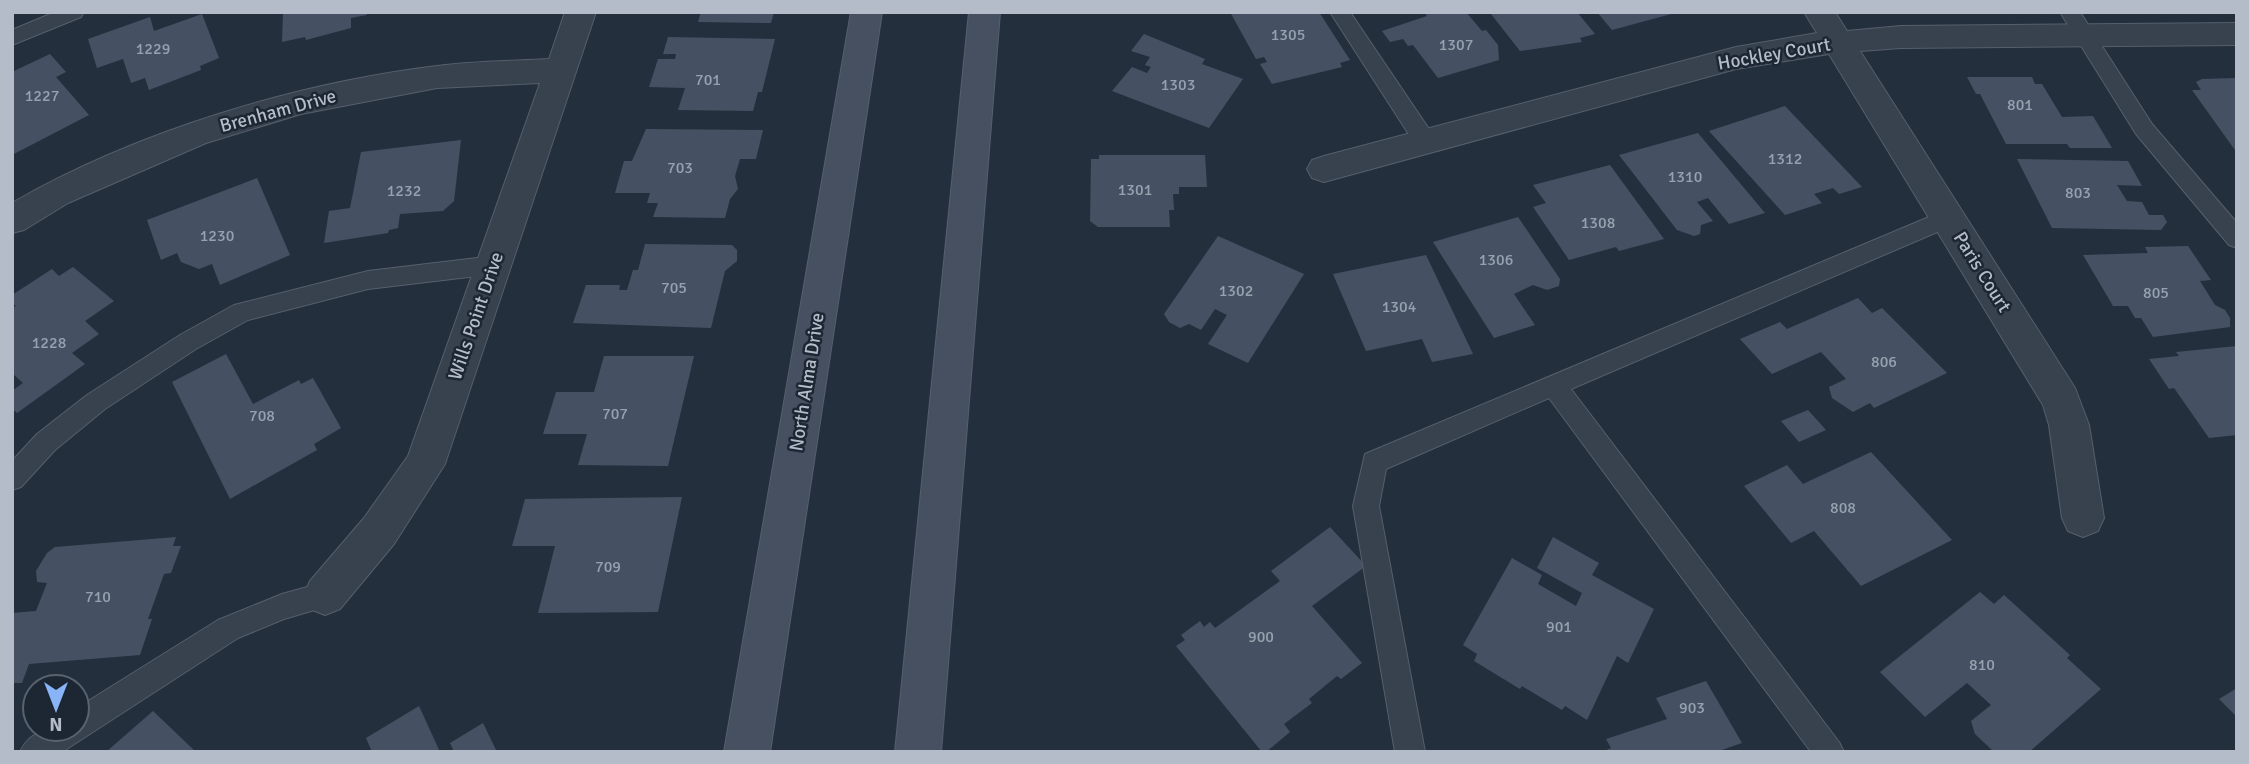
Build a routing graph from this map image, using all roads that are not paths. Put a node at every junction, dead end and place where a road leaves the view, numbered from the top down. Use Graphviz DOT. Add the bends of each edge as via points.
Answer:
graph roads {
  1 [pos="74,12"];
  2 [pos="581,12"];
  3 [pos="867,12"];
  4 [pos="985,12"];
  5 [pos="1340,12"];
  6 [pos="50,16"];
  7 [pos="2077,24"];
  8 [pos="1829,27"];
  9 [pos="2237,34"];
  10 [pos="12,38"];
  11 [pos="562,70"];
  12 [pos="1424,141"];
  13 [pos="1324,169"];
  14 [pos="1948,218"];
  15 [pos="12,219"];
  16 [pos="2237,239"];
  17 [pos="494,265"];
  18 [pos="1555,387"];
  19 [pos="12,479"];
  20 [pos="2083,518"];
  21 [pos="325,595"];
  22 [pos="91,716"];
  23 [pos="747,752"];
  24 [pos="918,752"];
  25 [pos="1410,752"];
  26 [pos="1829,752"];
  1 -- 6 [label="lane"];
  2 -- 11 [label="street, Wills Point Drive"];
  3 -- 23 [label="main road, North Alma Drive"];
  4 -- 24 [label="main road"];
  5 -- 12 [label="lane"];
  6 -- 10 [label="lane"];
  7 -- 8 [label="street, Hockley Court" via="1901,37"];
  7 -- 9 [label="street, Hockley Court"];
  7 -- 16 [label="lane" via="2144,129"];
  8 -- 12 [label="street, Hockley Court" via="1736,58"];
  8 -- 14 [label="street, Paris Court"];
  11 -- 15 [label="street, Brenham Drive" via="437,77 300,102 194,134 56,194"];
  11 -- 17 [label="street, Wills Point Drive"];
  12 -- 13 [label="street, Hockley Court"];
  14 -- 18 [label="lane"];
  14 -- 20 [label="street, Paris Court" via="2061,400"];
  17 -- 19 [label="lane" via="368,280 242,312 96,402 46,442"];
  17 -- 21 [label="street, Wills Point Drive" via="425,464 379,531"];
  18 -- 25 [label="lane" via="1374,462 1366,506"];
  18 -- 26 [label="lane"];
  21 -- 22 [label="lane" via="228,629"];
}
